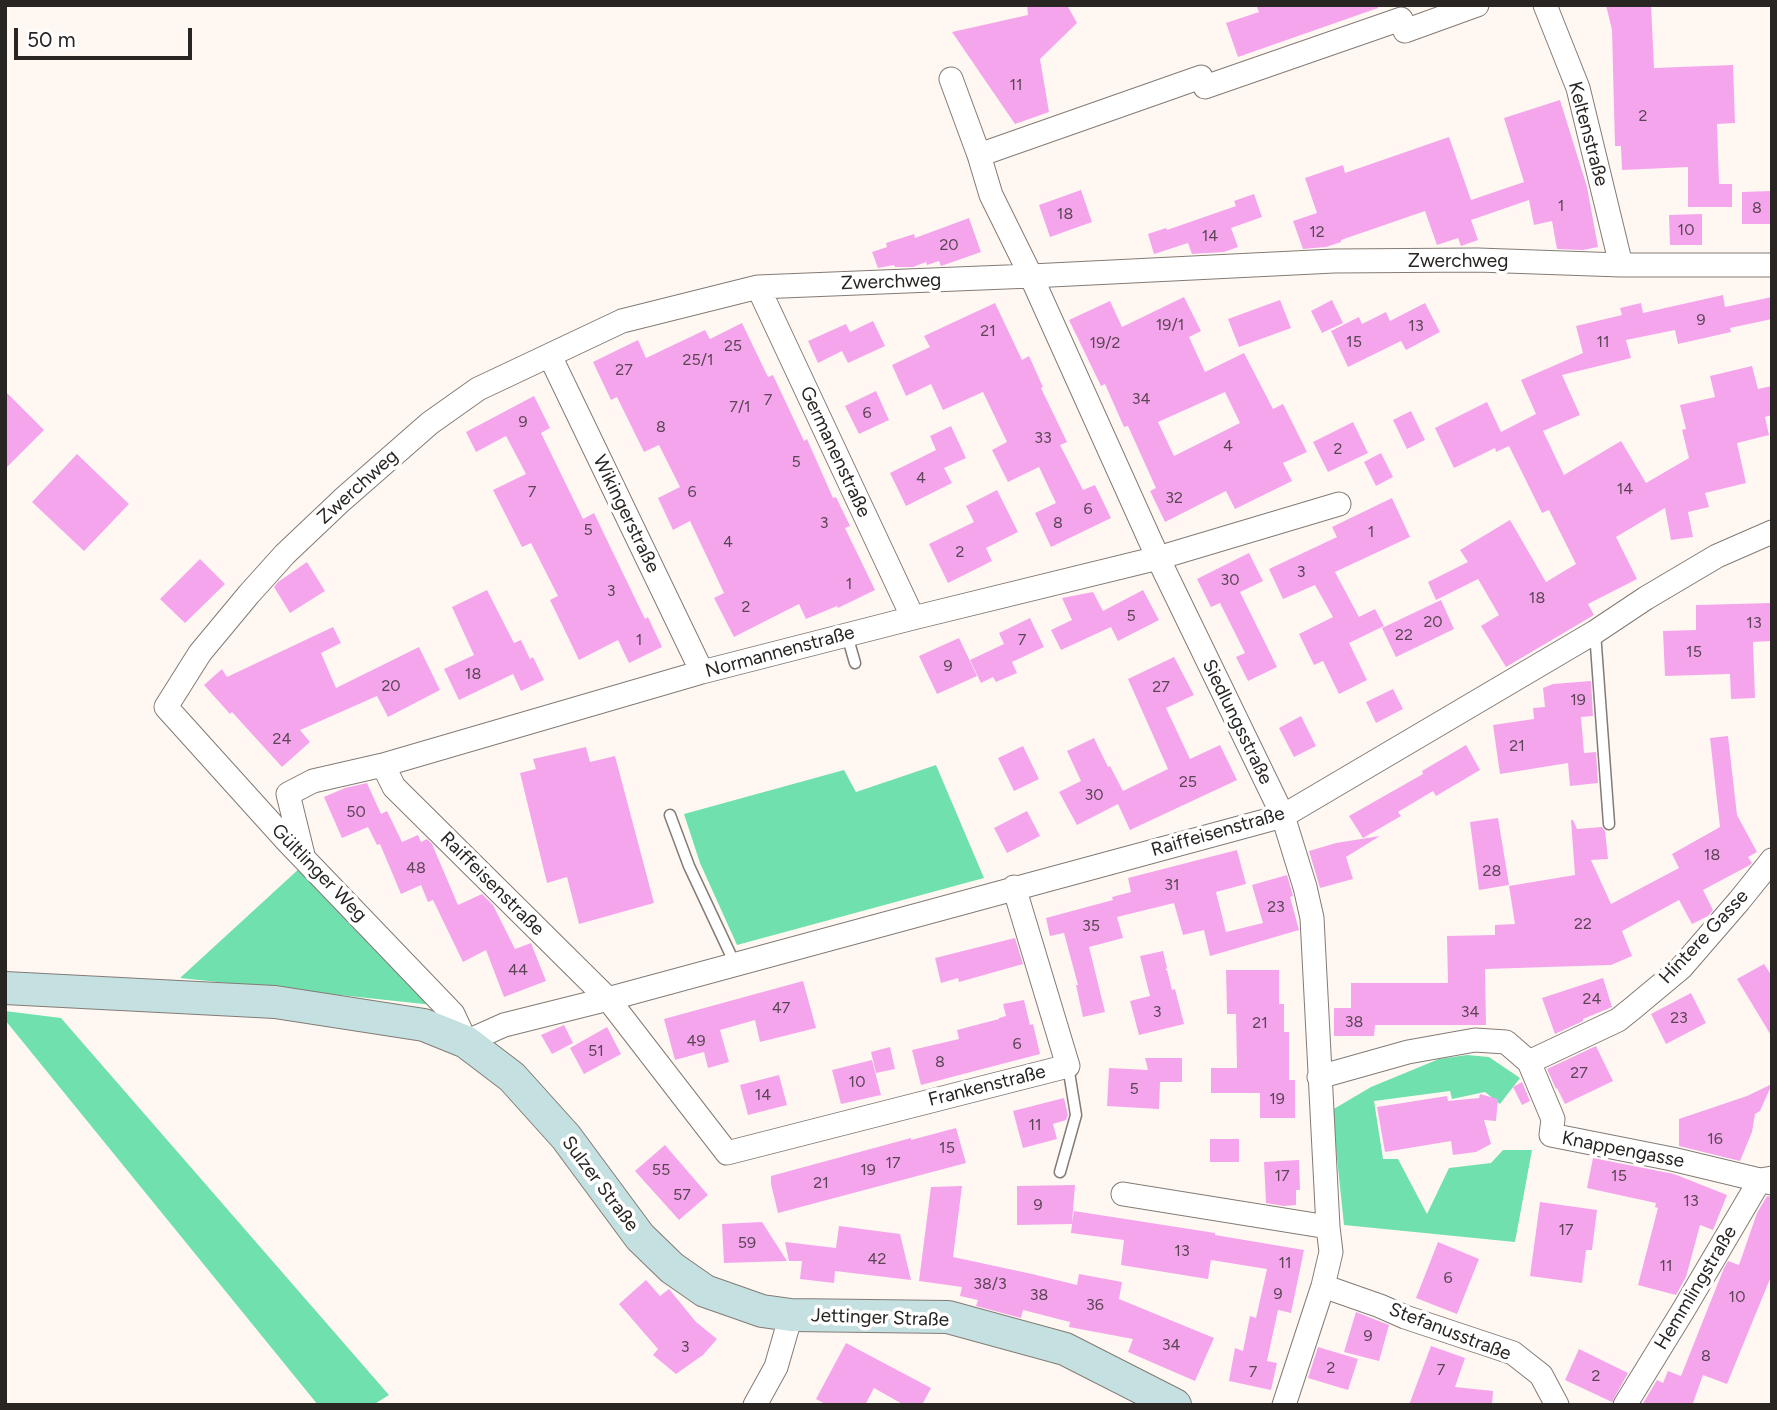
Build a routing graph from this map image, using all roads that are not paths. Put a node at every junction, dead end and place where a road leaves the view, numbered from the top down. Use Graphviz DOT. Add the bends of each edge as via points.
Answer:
graph roads {
  1 [pos="1476,5"];
  2 [pos="1545,5"];
  3 [pos="951,79"];
  4 [pos="979,155"];
  5 [pos="1621,265"];
  6 [pos="1772,265"];
  7 [pos="1031,276"];
  8 [pos="758,287"];
  9 [pos="550,356"];
  10 [pos="1339,504"];
  11 [pos="1772,532"];
  12 [pos="1158,558"];
  13 [pos="913,618"];
  14 [pos="1595,632"];
  15 [pos="847,635"];
  16 [pos="855,663"];
  17 [pos="702,672"];
  18 [pos="166,707"];
  19 [pos="383,765"];
  20 [pos="670,815"];
  21 [pos="1283,816"];
  22 [pos="1609,824"];
  23 [pos="304,858"];
  24 [pos="1772,860"];
  25 [pos="1014,887"];
  26 [pos="735,964"];
  27 [pos="5,988"];
  28 [pos="608,999"];
  29 [pos="466,1042"];
  30 [pos="1529,1062"];
  31 [pos="1068,1066"];
  32 [pos="1319,1077"];
  33 [pos="727,1153"];
  34 [pos="1060,1172"];
  35 [pos="1768,1180"];
  36 [pos="1123,1194"];
  37 [pos="1328,1227"];
  38 [pos="1323,1286"];
  39 [pos="791,1315"];
  40 [pos="755,1405"];
  41 [pos="1175,1405"];
  42 [pos="1284,1405"];
  43 [pos="1557,1405"];
  44 [pos="1625,1405"];
  1 -- 4 [label="street" via="1405,30 1401,19 1205,87 1201,77"];
  2 -- 5 [label="street, Keltenstraße" via="1578,88"];
  3 -- 4 [label="street, Siedlungsstraße"];
  4 -- 7 [label="street, Siedlungsstraße" via="991,195"];
  5 -- 6 [label="street, Zwerchweg"];
  5 -- 7 [label="street, Zwerchweg" via="1334,261"];
  7 -- 8 [label="street, Zwerchweg"];
  7 -- 12 [label="street, Siedlungsstraße"];
  8 -- 9 [label="street, Zwerchweg" via="622,321"];
  8 -- 13 [label="street, Germanenstraße"];
  9 -- 17 [label="street, Wikingerstraße"];
  9 -- 18 [label="street, Zwerchweg" via="478,389 430,423 342,500 249,594 200,653"];
  10 -- 12 [label="street, Normannenstraße"];
  11 -- 14 [label="street, Raiffeisenstraße" via="1717,556"];
  12 -- 13 [label="street, Normannenstraße"];
  12 -- 21 [label="street, Siedlungsstraße"];
  13 -- 15 [label="street, Normannenstraße"];
  14 -- 21 [label="street, Raiffeisenstraße"];
  14 -- 22 [label="lane"];
  15 -- 16 [label="lane"];
  15 -- 17 [label="street, Normannenstraße"];
  17 -- 19 [label="street, Normannenstraße"];
  18 -- 23 [label="street, Gültlinger Weg"];
  19 -- 23 [label="street, Normannenstraße" via="313,781 288,794"];
  19 -- 28 [label="street, Raiffeisenstraße" via="394,787"];
  20 -- 26 [label="lane"];
  21 -- 25 [label="street, Raiffeisenstraße"];
  21 -- 32 [label="street, Siedlungsstraße" via="1312,918"];
  23 -- 29 [label="street, Gültlinger Weg" via="453,1014"];
  24 -- 30 [label="street, Hintere Gasse" via="1681,968 1662,984 1618,1020"];
  25 -- 26 [label="street, Raiffeisenstraße"];
  25 -- 31 [label="street, Frankenstraße"];
  26 -- 28 [label="street, Raiffeisenstraße"];
  27 -- 29 [label="main road, Sulzer Straße" via="275,1002 424,1025"];
  28 -- 29 [label="street, Raiffeisenstraße" via="504,1025"];
  28 -- 33 [label="street, Raiffeisenstraße"];
  29 -- 39 [label="main road, Sulzer Straße" via="512,1077 566,1137 640,1237 672,1268 705,1291 762,1311"];
  30 -- 32 [label="street" via="1506,1042 1475,1040 1408,1052"];
  30 -- 35 [label="street, Knappengasse" via="1553,1119 1551,1135"];
  31 -- 33 [label="street, Frankenstraße"];
  31 -- 34 [label="lane" via="1076,1115"];
  32 -- 37 [label="street, Siedlungsstraße"];
  35 -- 44 [label="street, Hemmlingstraße"];
  36 -- 37 [label="street"];
  37 -- 38 [label="street, Siedlungsstraße" via="1331,1252"];
  38 -- 42 [label="street, Siedlungsstraße"];
  38 -- 43 [label="street, Stefanusstraße" via="1513,1353 1541,1375"];
  39 -- 40 [label="street, Jettinger Straße" via="776,1367"];
  39 -- 41 [label="main road, Jettinger Straße" via="948,1317 1065,1349"];
}
